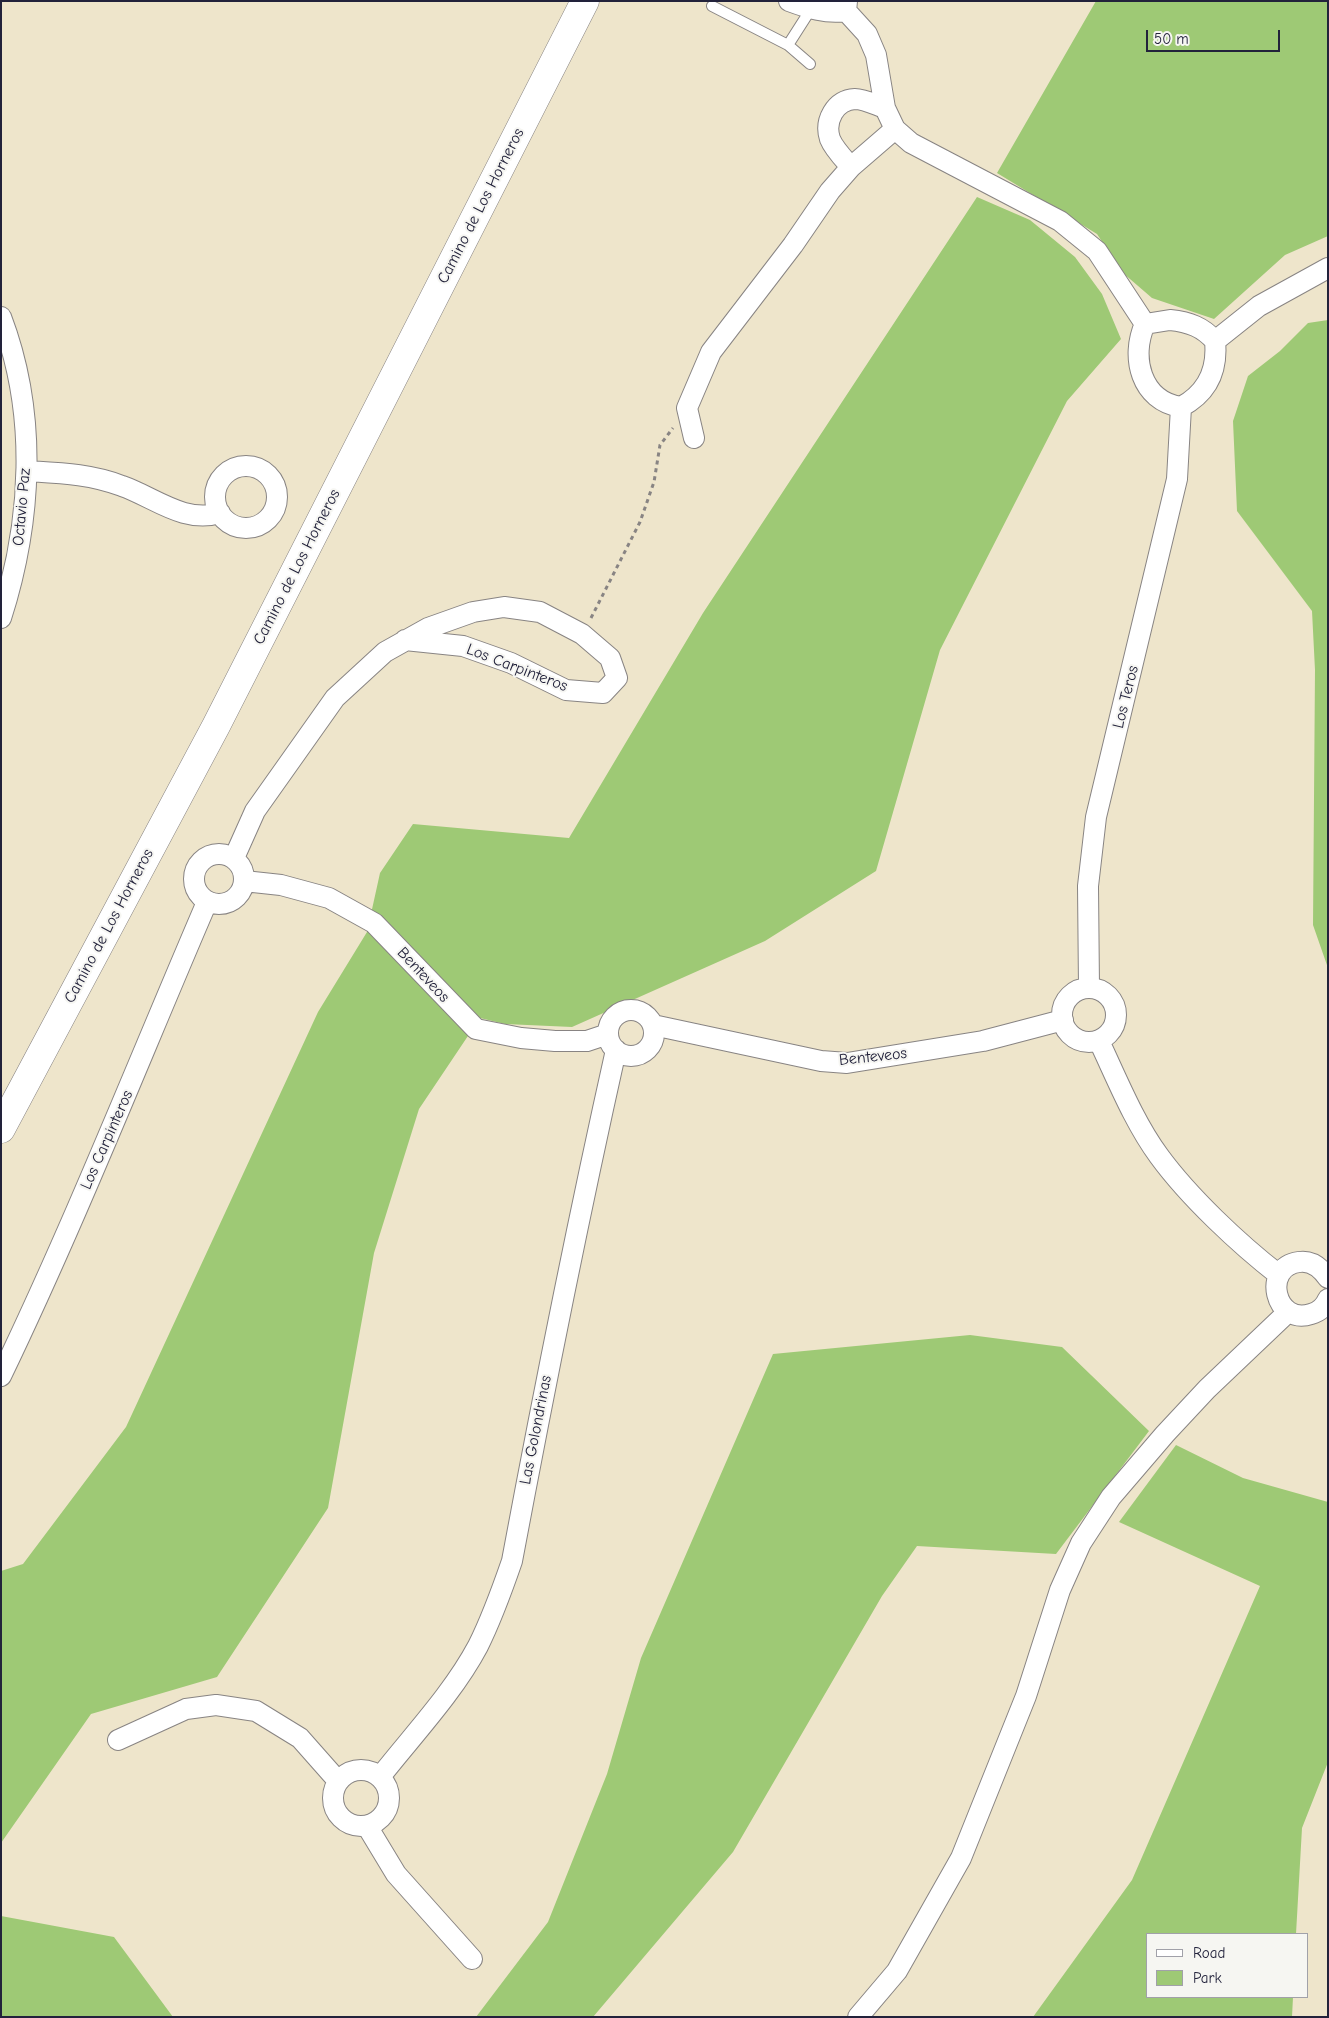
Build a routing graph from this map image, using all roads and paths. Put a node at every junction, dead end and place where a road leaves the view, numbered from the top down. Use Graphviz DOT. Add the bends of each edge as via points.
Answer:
graph roads {
  1 [pos="585,1"];
  2 [pos="790,1"];
  3 [pos="712,6"];
  4 [pos="846,6"];
  5 [pos="811,9"];
  6 [pos="788,45"];
  7 [pos="810,64"];
  8 [pos="885,108"];
  9 [pos="894,129"];
  10 [pos="851,167"];
  11 [pos="1328,268"];
  12 [pos="1,317"];
  13 [pos="1145,324"];
  14 [pos="1216,341"];
  15 [pos="687,408"];
  16 [pos="1181,408"];
  17 [pos="694,438"];
  18 [pos="28,471"];
  19 [pos="220,513"];
  20 [pos="6,579"];
  21 [pos="1,618"];
  22 [pos="582,634"];
  23 [pos="405,640"];
  24 [pos="234,858"];
  25 [pos="244,881"];
  26 [pos="207,902"];
  27 [pos="1089,988"];
  28 [pos="1063,1020"];
  29 [pos="653,1025"];
  30 [pos="1098,1041"];
  31 [pos="612,1042"];
  32 [pos="1,1129"];
  33 [pos="1279,1275"];
  34 [pos="1328,1278"];
  35 [pos="1328,1299"];
  36 [pos="1288,1312"];
  37 [pos="1,1376"];
  38 [pos="118,1740"];
  39 [pos="380,1777"];
  40 [pos="338,1781"];
  41 [pos="367,1826"];
  42 [pos="472,1959"];
  43 [pos="858,2017"];
  1 -- 32 [label="street, Camino de Los Horneros" via="216,726"];
  2 -- 5 [label="street"];
  3 -- 6 [label="lane"];
  4 -- 5 [label="street" via="835,13"];
  4 -- 8 [label="street" via="868,34 876,55"];
  5 -- 6 [label="lane"];
  6 -- 7 [label="lane"];
  8 -- 9 [label="street"];
  8 -- 10 [label="street" via="856,99 838,106 832,113 828,122 831,142"];
  9 -- 10 [label="street"];
  9 -- 13 [label="street" via="911,143 1060,221 1098,251"];
  10 -- 15 [label="street" via="711,352"];
  11 -- 14 [label="street" via="1259,306"];
  12 -- 18 [label="street, Octavio Paz" via="22,394"];
  13 -- 14 [label="street" via="1170,320 1186,322 1207,332"];
  13 -- 16 [label="street" via="1139,338 1139,370 1162,400"];
  14 -- 16 [label="street" via="1214,366 1202,394"];
  15 -- 17 [label="street"];
  15 -- 22 [label="path" via="660,445 654,482 640,522"];
  16 -- 27 [label="street, Los Teros" via="1178,479 1096,817 1088,886"];
  18 -- 19 [label="street" via="78,474 122,486 181,513 206,518"];
  18 -- 20 [label="street, Octavio Paz" via="22,538"];
  20 -- 21 [label="street, Octavio Paz"];
  22 -- 23 [label="street, Los Carpinteros" via="540,612 504,607 473,612"];
  22 -- 23 [label="street, Los Carpinteros" via="610,658 617,678 603,692 566,690 511,663 463,646"];
  23 -- 24 [label="street, Los Carpinteros" via="385,652 335,698 255,811"];
  24 -- 25 [label="street" via="243,872"];
  24 -- 26 [label="street" via="218,853 202,859 197,866 193,873 195,890"];
  25 -- 26 [label="street" via="238,896 232,901"];
  25 -- 31 [label="street, Benteveos" via="281,885 329,898 374,923 476,1029 521,1038"];
  26 -- 37 [label="street, Los Carpinteros" via="130,1089"];
  27 -- 28 [label="street" via="1068,998 1062,1012"];
  27 -- 30 [label="street" via="1105,993 1111,999 1116,1015 1112,1031"];
  28 -- 29 [label="street, Benteveos" via="983,1042 847,1063"];
  28 -- 30 [label="street" via="1066,1029 1080,1041"];
  29 -- 31 [label="street, Benteveos" via="653,1040 644,1052 630,1056"];
  29 -- 31 [label="street, Benteveos" via="638,1010 623,1011 612,1020"];
  30 -- 33 [label="street" via="1126,1100 1159,1156 1210,1213"];
  31 -- 39 [label="street, Las Golondrinas" via="602,1120 582,1201 512,1561 494,1612 477,1647 454,1683"];
  33 -- 34 [label="street" via="1291,1264 1308,1262 1323,1270"];
  33 -- 36 [label="street" via="1277,1299"];
  35 -- 36 [label="street" via="1313,1314"];
  36 -- 43 [label="street" via="1165,1434 1111,1497 1081,1543 1060,1590 1026,1696 961,1858 897,1971"];
  38 -- 40 [label="street" via="186,1709 216,1705 256,1711 300,1738"];
  39 -- 40 [label="street" via="372,1772 353,1770"];
  39 -- 41 [label="street" via="386,1784 390,1801 382,1817"];
  40 -- 41 [label="street" via="332,1800 340,1817 348,1823"];
  41 -- 42 [label="street" via="396,1874"];
}
